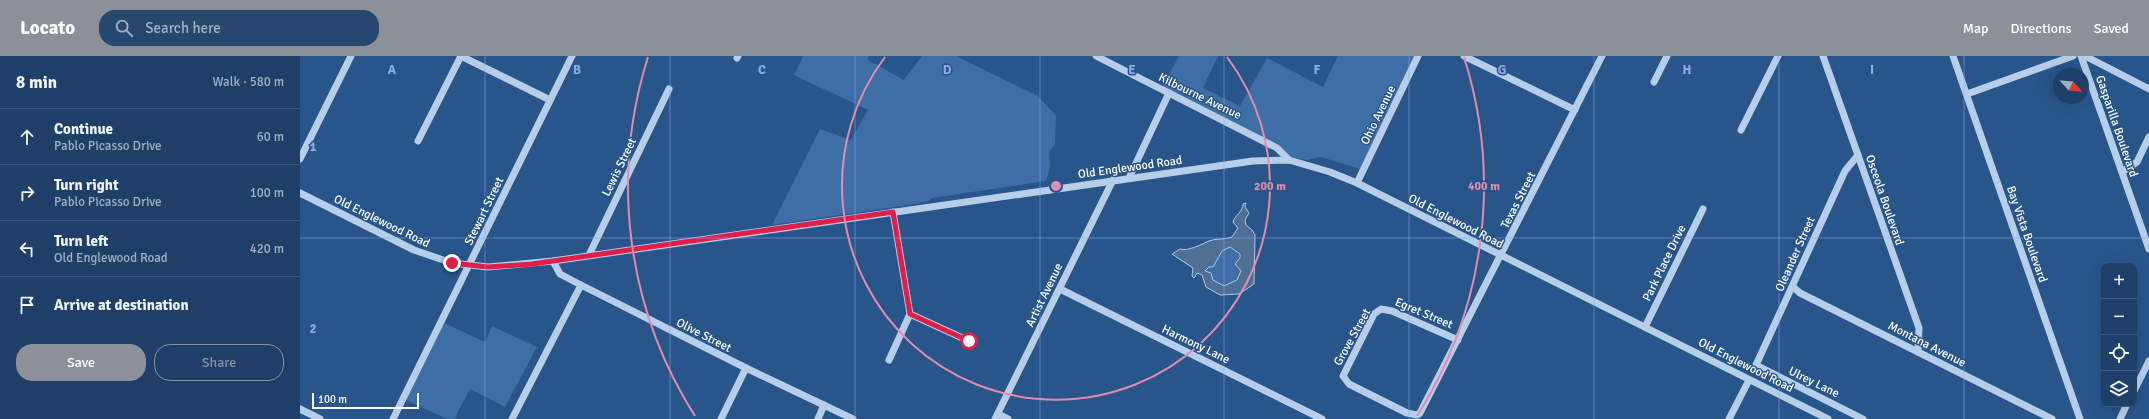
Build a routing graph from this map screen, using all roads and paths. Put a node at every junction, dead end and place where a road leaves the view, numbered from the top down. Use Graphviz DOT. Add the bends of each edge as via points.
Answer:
graph roads {
  1 [pos="351,56"];
  2 [pos="461,56"];
  3 [pos="572,56"];
  4 [pos="1096,56"];
  5 [pos="1418,56"];
  6 [pos="1464,56"];
  7 [pos="1602,56"];
  8 [pos="1667,56"];
  9 [pos="1778,56"];
  10 [pos="1823,56"];
  11 [pos="1953,56"];
  12 [pos="2073,56"];
  13 [pos="2081,56"];
  14 [pos="2085,56"];
  15 [pos="1654,82"];
  16 [pos="669,89"];
  17 [pos="2149,89"];
  18 [pos="1169,93"];
  19 [pos="1967,94"];
  20 [pos="550,100"];
  21 [pos="1575,110"];
  22 [pos="1740,130"];
  23 [pos="2149,137"];
  24 [pos="418,141"];
  25 [pos="1858,155"];
  26 [pos="300,159"];
  27 [pos="1290,160"];
  28 [pos="2122,172"];
  29 [pos="1129,178"];
  30 [pos="1113,180"];
  31 [pos="1357,183"];
  32 [pos="300,193"];
  33 [pos="1703,210"];
  34 [pos="893,212"];
  35 [pos="2149,249"];
  36 [pos="589,255"];
  37 [pos="1501,256"];
  38 [pos="553,261"];
  39 [pos="469,266"];
  40 [pos="581,285"];
  41 [pos="1793,287"];
  42 [pos="1060,289"];
  43 [pos="1381,309"];
  44 [pos="910,314"];
  45 [pos="1645,327"];
  46 [pos="1458,340"];
  47 [pos="969,341"];
  48 [pos="1918,352"];
  49 [pos="889,360"];
  50 [pos="2149,361"];
  51 [pos="1756,365"];
  52 [pos="746,368"];
  53 [pos="1749,380"];
  54 [pos="2137,385"];
  55 [pos="824,405"];
  56 [pos="2126,407"];
  57 [pos="300,409"];
  58 [pos="1417,415"];
  59 [pos="997,416"];
  60 [pos="320,419"];
  61 [pos="393,419"];
  62 [pos="512,419"];
  63 [pos="721,419"];
  64 [pos="818,419"];
  65 [pos="852,419"];
  66 [pos="1008,419"];
  67 [pos="1322,419"];
  68 [pos="1729,419"];
  69 [pos="1828,419"];
  70 [pos="1863,419"];
  71 [pos="2052,419"];
  72 [pos="2080,419"];
  73 [pos="2120,419"];
  1 -- 26 [label="street"];
  2 -- 20 [label="street"];
  2 -- 24 [label="street"];
  3 -- 20 [label="street, Stewart Street"];
  4 -- 18 [label="street, Kilbourne Avenue"];
  5 -- 31 [label="street, Ohio Avenue"];
  6 -- 21 [label="street"];
  7 -- 21 [label="street, Texas Street"];
  8 -- 15 [label="street"];
  9 -- 22 [label="street"];
  10 -- 25 [label="street, Osceola Boulevard"];
  11 -- 19 [label="street, Bay Vista Boulevard"];
  12 -- 19 [label="street"];
  13 -- 28 [label="street, Gasparilla Boulevard"];
  14 -- 17 [label="street"];
  16 -- 36 [label="street, Lewis Street"];
  18 -- 27 [label="street, Kilbourne Avenue" via="1277,148"];
  18 -- 29 [label="street"];
  19 -- 72 [label="street, Bay Vista Boulevard"];
  20 -- 39 [label="street, Stewart Street"];
  21 -- 37 [label="street, Texas Street"];
  23 -- 28 [label="street" via="2137,162"];
  25 -- 41 [label="street, Oleander Street" via="1845,171"];
  25 -- 48 [label="street, Osceola Boulevard" via="1919,328"];
  27 -- 29 [label="street, Old Englewood Road" via="1253,161"];
  27 -- 31 [label="street, Old Englewood Road"];
  28 -- 35 [label="street, Gasparilla Boulevard"];
  29 -- 30 [label="street, Old Englewood Road"];
  30 -- 34 [label="street, Old Englewood Road"];
  30 -- 42 [label="street, Artist Avenue"];
  31 -- 37 [label="street, Old Englewood Road"];
  32 -- 39 [label="street, Old Englewood Road" via="414,250"];
  33 -- 45 [label="street, Park Place Drive"];
  34 -- 36 [label="street, Old Englewood Road"];
  34 -- 44 [label="street"];
  36 -- 38 [label="street, Old Englewood Road"];
  37 -- 45 [label="street, Old Englewood Road"];
  37 -- 46 [label="street, Texas Street"];
  38 -- 39 [label="street, Old Englewood Road" via="488,267"];
  38 -- 40 [label="street, Olive Street" via="560,274"];
  39 -- 61 [label="street, Stewart Street"];
  40 -- 52 [label="street, Olive Street"];
  40 -- 62 [label="street"];
  41 -- 48 [label="street, Montana Avenue" via="1800,293"];
  41 -- 51 [label="street, Oleander Street"];
  42 -- 59 [label="street, Artist Avenue"];
  42 -- 67 [label="street, Harmony Lane"];
  43 -- 46 [label="street, Egret Street" via="1392,311"];
  43 -- 58 [label="street, Grove Street" via="1374,314 1343,376 1349,384 1407,413"];
  44 -- 47 [label="street"];
  44 -- 49 [label="street"];
  45 -- 53 [label="street, Old Englewood Road"];
  46 -- 58 [label="street, Texas Street"];
  48 -- 71 [label="street, Montana Avenue"];
  50 -- 54 [label="street"];
  51 -- 70 [label="street, Ulrey Lane"];
  52 -- 55 [label="street, Olive Street"];
  52 -- 63 [label="street"];
  53 -- 68 [label="street"];
  53 -- 69 [label="street, Old Englewood Road"];
  55 -- 64 [label="street"];
  55 -- 65 [label="street, Olive Street"];
  56 -- 73 [label="street"];
  57 -- 60 [label="street"];
  59 -- 66 [label="street"];
}
